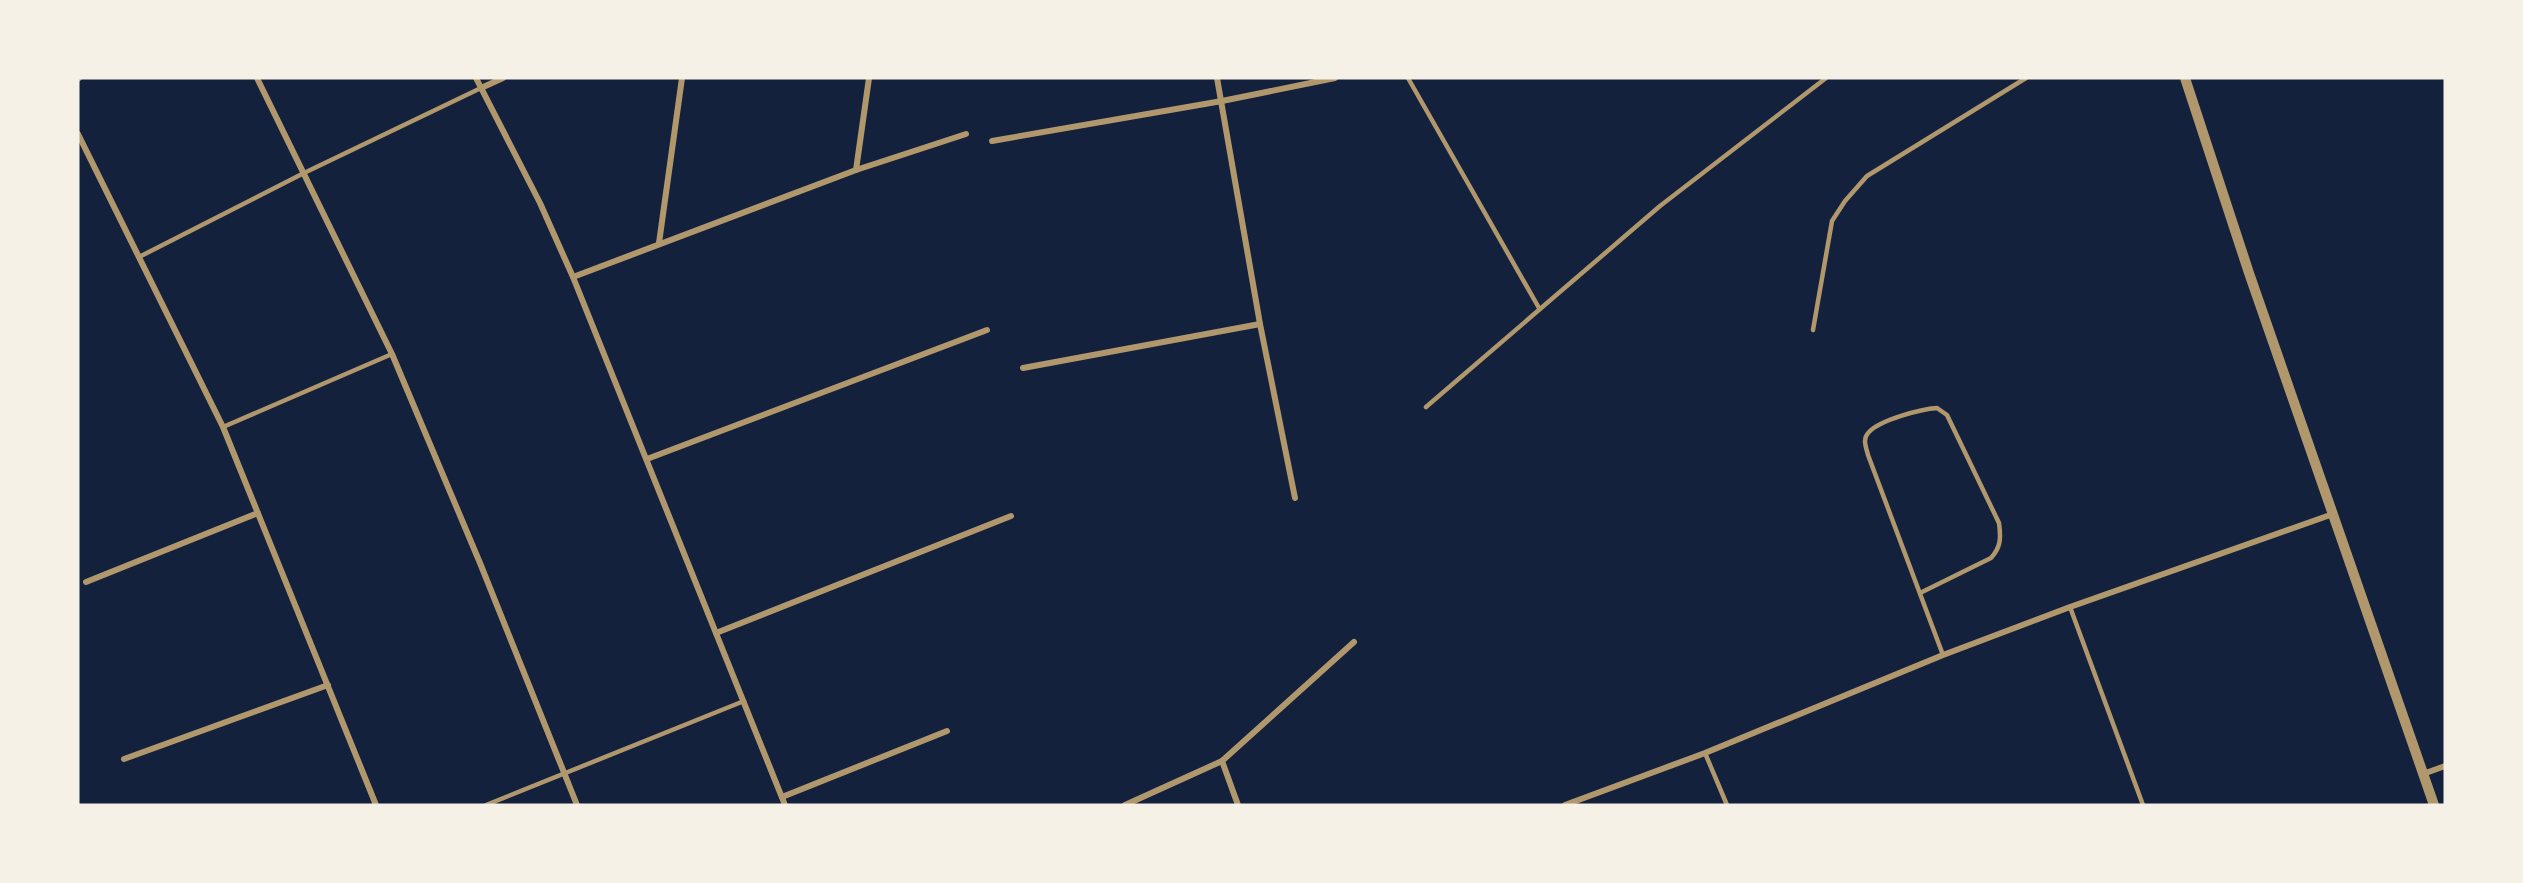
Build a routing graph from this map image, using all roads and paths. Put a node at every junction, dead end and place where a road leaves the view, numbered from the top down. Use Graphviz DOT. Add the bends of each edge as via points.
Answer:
graph roads {
  1 [pos="257,78"];
  2 [pos="476,78"];
  3 [pos="503,78"];
  4 [pos="682,78"];
  5 [pos="869,78"];
  6 [pos="1217,78"];
  7 [pos="1335,78"];
  8 [pos="1408,78"];
  9 [pos="1826,78"];
  10 [pos="2026,78"];
  11 [pos="2185,78"];
  12 [pos="481,88"];
  13 [pos="1222,101"];
  14 [pos="78,134"];
  15 [pos="966,134"];
  16 [pos="992,141"];
  17 [pos="856,171"];
  18 [pos="304,173"];
  19 [pos="659,243"];
  20 [pos="139,257"];
  21 [pos="573,277"];
  22 [pos="1539,308"];
  23 [pos="1260,324"];
  24 [pos="987,330"];
  25 [pos="1813,330"];
  26 [pos="392,354"];
  27 [pos="1023,368"];
  28 [pos="1426,407"];
  29 [pos="223,427"];
  30 [pos="647,459"];
  31 [pos="1295,498"];
  32 [pos="258,513"];
  33 [pos="2333,514"];
  34 [pos="1011,516"];
  35 [pos="87,582"];
  36 [pos="1920,593"];
  37 [pos="2070,607"];
  38 [pos="716,633"];
  39 [pos="1354,642"];
  40 [pos="1943,655"];
  41 [pos="328,685"];
  42 [pos="744,701"];
  43 [pos="947,731"];
  44 [pos="1705,753"];
  45 [pos="124,759"];
  46 [pos="1222,761"];
  47 [pos="2445,766"];
  48 [pos="564,774"];
  49 [pos="2423,774"];
  50 [pos="782,797"];
  51 [pos="376,805"];
  52 [pos="486,805"];
  53 [pos="577,805"];
  54 [pos="785,805"];
  55 [pos="1125,805"];
  56 [pos="1238,805"];
  57 [pos="1565,805"];
  58 [pos="1726,805"];
  59 [pos="2143,805"];
  60 [pos="2434,805"];
  1 -- 18 [label="street"];
  2 -- 12 [label="street"];
  3 -- 12 [label="street"];
  4 -- 19 [label="street"];
  5 -- 17 [label="street"];
  6 -- 13 [label="street"];
  7 -- 13 [label="street"];
  8 -- 22 [label="lane"];
  9 -- 22 [label="lane" via="1659,206"];
  10 -- 25 [label="lane" via="1867,176 1845,201 1832,221"];
  11 -- 33 [label="street"];
  12 -- 18 [label="lane"];
  12 -- 21 [label="street"];
  13 -- 16 [label="street"];
  13 -- 23 [label="street"];
  14 -- 20 [label="street"];
  15 -- 17 [label="street"];
  17 -- 19 [label="street"];
  18 -- 20 [label="lane"];
  18 -- 26 [label="street"];
  19 -- 21 [label="street"];
  20 -- 29 [label="street"];
  21 -- 30 [label="street"];
  22 -- 28 [label="lane"];
  23 -- 27 [label="street"];
  23 -- 31 [label="street"];
  24 -- 30 [label="street"];
  26 -- 29 [label="lane"];
  26 -- 48 [label="street"];
  29 -- 32 [label="street"];
  30 -- 38 [label="street"];
  32 -- 35 [label="street"];
  32 -- 41 [label="street"];
  33 -- 37 [label="street"];
  33 -- 49 [label="street"];
  34 -- 38 [label="street"];
  36 -- 36 [label="lane" via="1864,440 1878,426 1937,408 1953,426 1999,523 2001,540 1991,558"];
  36 -- 40 [label="lane"];
  37 -- 40 [label="street"];
  37 -- 59 [label="lane"];
  38 -- 42 [label="street"];
  39 -- 46 [label="street"];
  40 -- 44 [label="street"];
  41 -- 45 [label="street"];
  41 -- 51 [label="street"];
  42 -- 48 [label="lane"];
  42 -- 50 [label="street"];
  43 -- 50 [label="street"];
  44 -- 57 [label="street"];
  44 -- 58 [label="lane"];
  46 -- 55 [label="street"];
  46 -- 56 [label="street"];
  47 -- 49 [label="street"];
  48 -- 52 [label="lane"];
  48 -- 53 [label="street"];
  49 -- 60 [label="street"];
  50 -- 54 [label="street"];
}
